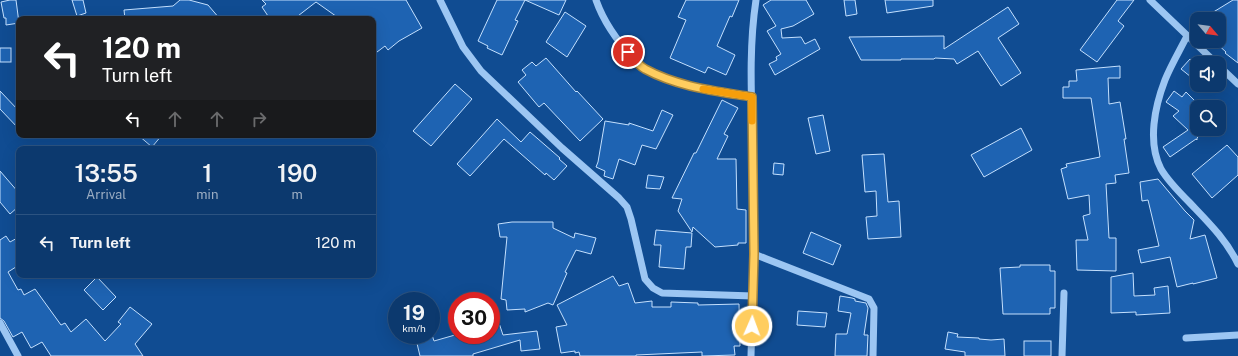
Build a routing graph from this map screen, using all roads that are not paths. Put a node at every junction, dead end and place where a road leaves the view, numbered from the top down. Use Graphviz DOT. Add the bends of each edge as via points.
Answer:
graph roads {
  1 [pos="440,0"];
  2 [pos="596,0"];
  3 [pos="756,0"];
  4 [pos="1150,0"];
  5 [pos="1187,36"];
  6 [pos="1208,56"];
  7 [pos="1226,72"];
  8 [pos="1238,83"];
  9 [pos="752,97"];
  10 [pos="754,254"];
  11 [pos="1238,264"];
  12 [pos="1064,293"];
  13 [pos="753,296"];
  14 [pos="0,323"];
  15 [pos="1238,335"];
  16 [pos="1186,338"];
  17 [pos="18,356"];
  18 [pos="751,356"];
  19 [pos="873,356"];
  20 [pos="1062,356"];
  1 -- 13 [label="street" via="463,47 481,71 627,207 645,279 653,288 662,293"];
  2 -- 9 [label="street" via="600,12 620,44 644,69 677,83"];
  3 -- 9 [label="street" via="753,21"];
  4 -- 5 [label="street"];
  5 -- 6 [label="street"];
  5 -- 11 [label="street" via="1166,78 1158,102 1154,128 1155,151 1161,169 1215,229"];
  7 -- 8 [label="street"];
  9 -- 10 [label="street"];
  10 -- 13 [label="street"];
  10 -- 19 [label="street" via="869,299 874,308"];
  12 -- 20 [label="street"];
  13 -- 18 [label="street"];
  14 -- 17 [label="street"];
  15 -- 16 [label="street"];
}
